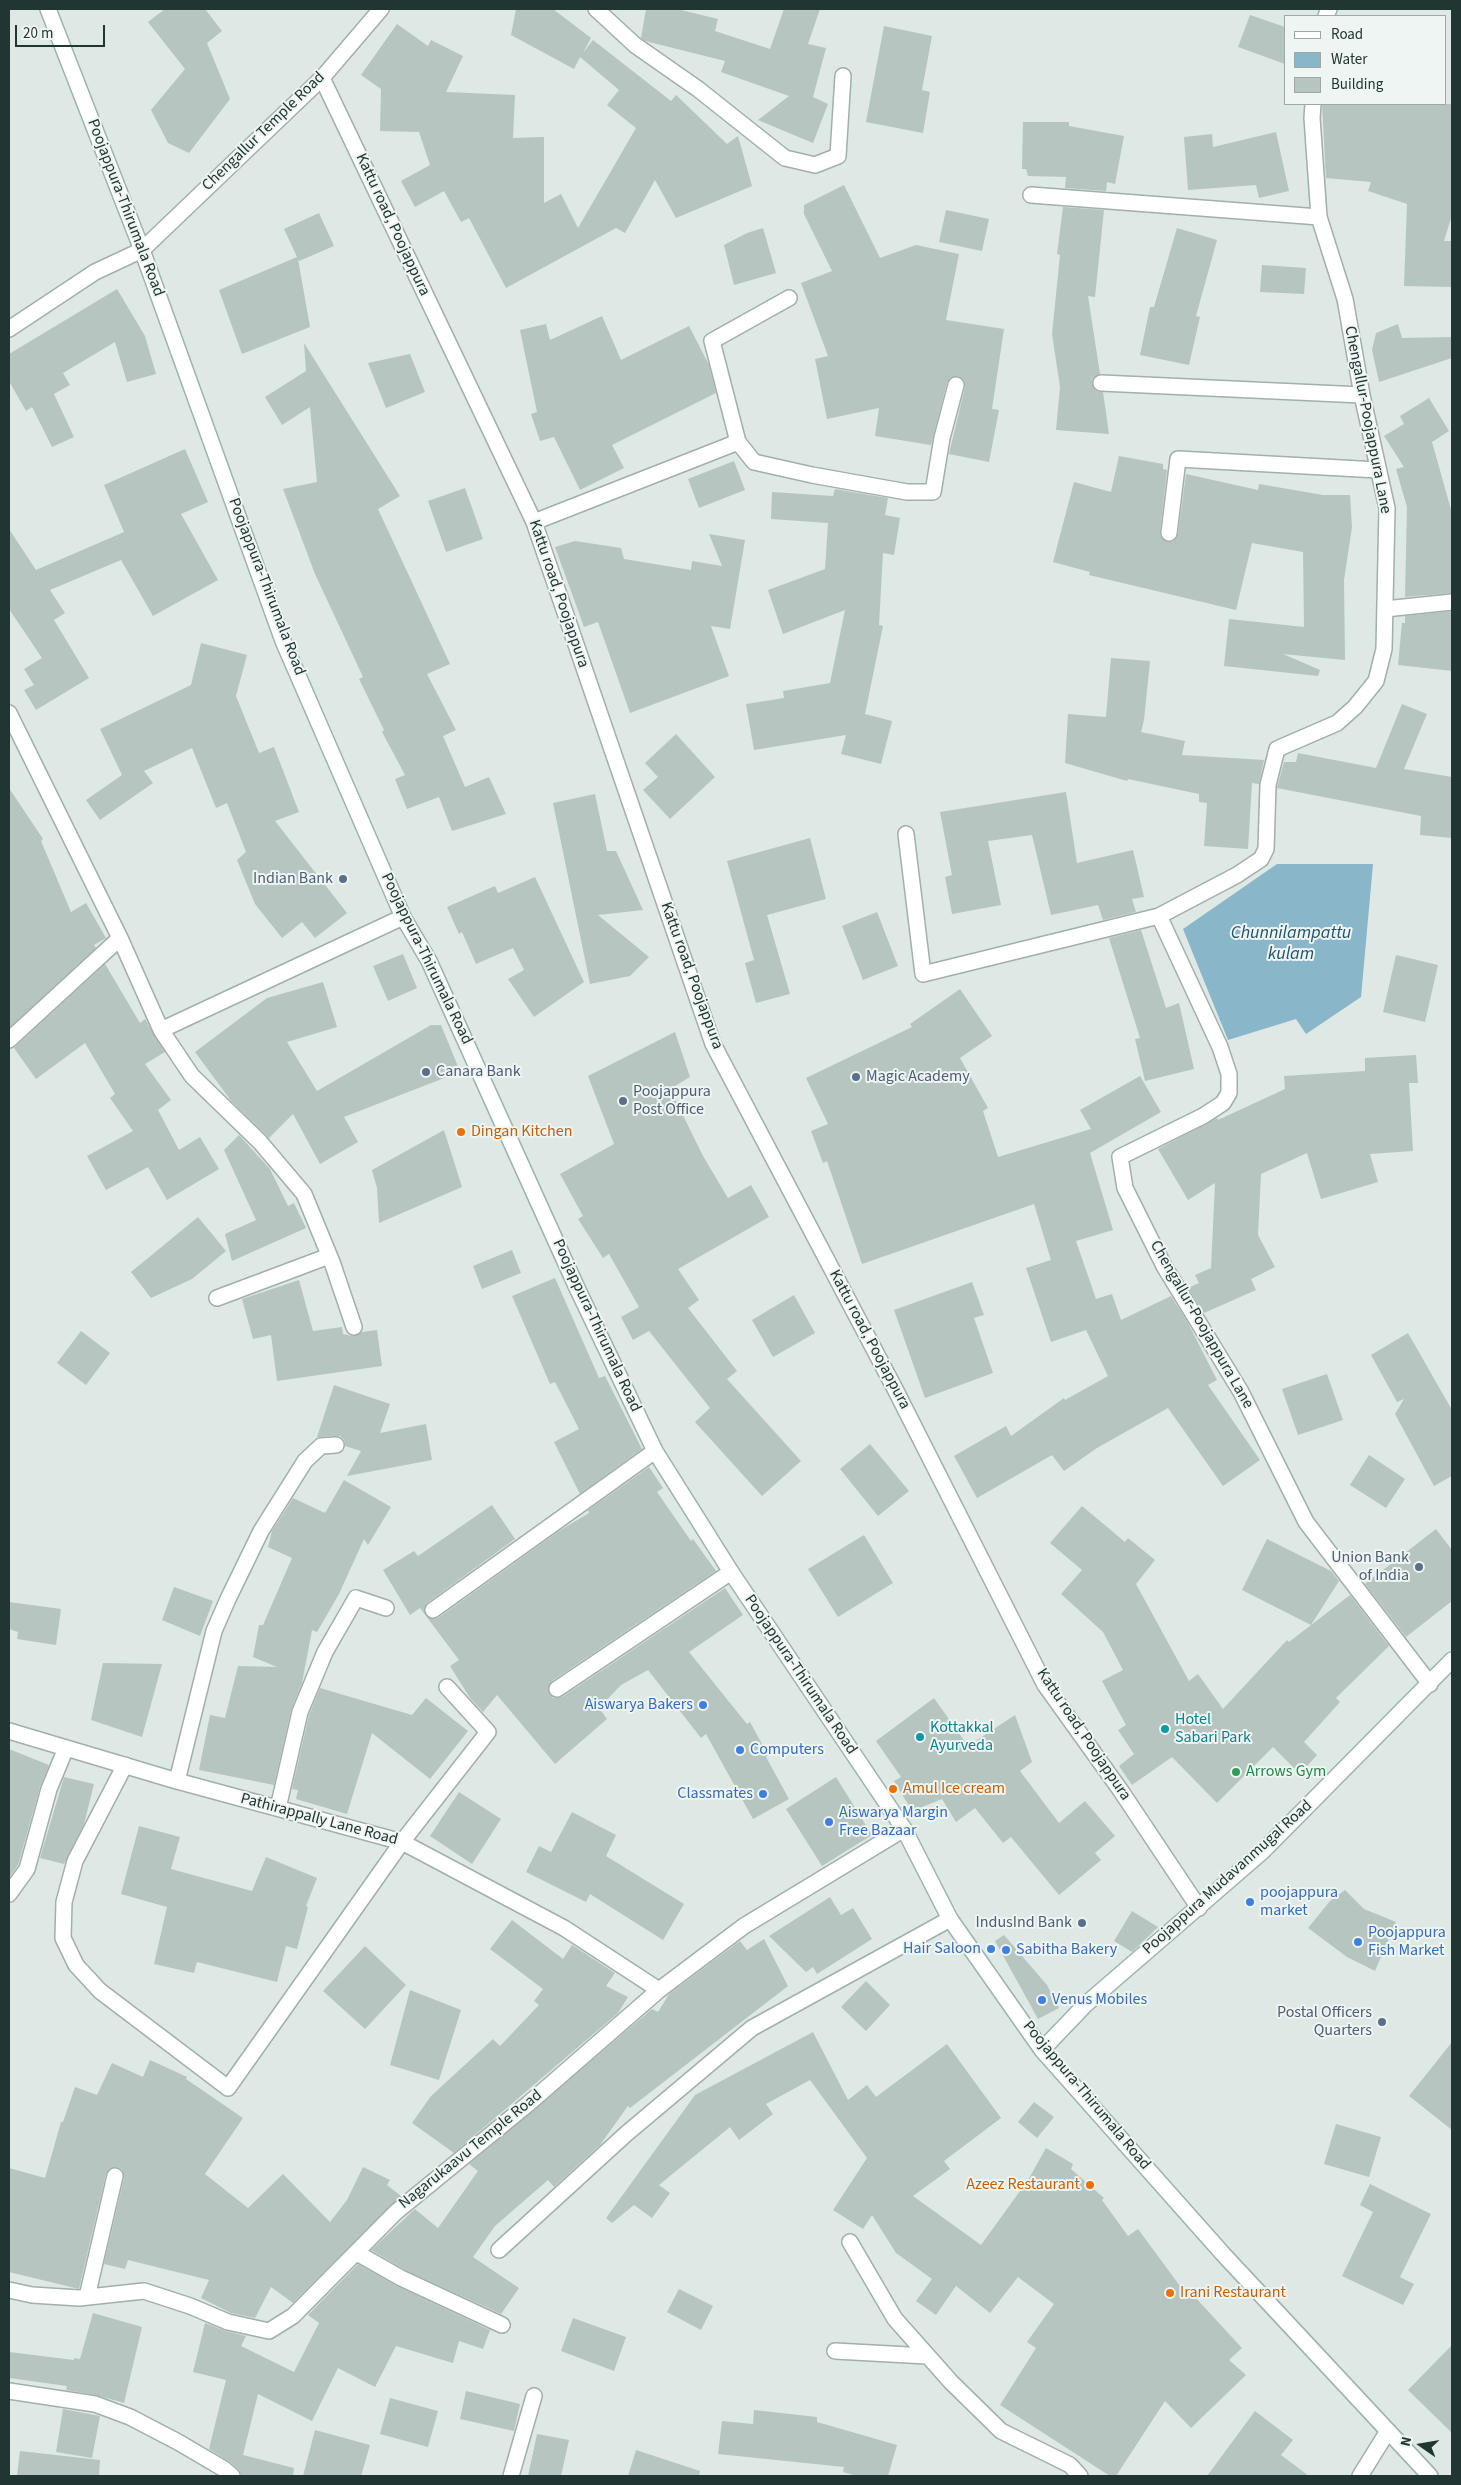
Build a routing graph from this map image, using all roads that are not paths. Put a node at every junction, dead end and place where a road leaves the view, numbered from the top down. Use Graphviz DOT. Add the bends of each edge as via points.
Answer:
graph roads {
  1 [pos="48,9"];
  2 [pos="380,9"];
  3 [pos="596,9"];
  4 [pos="843,76"];
  5 [pos="322,78"];
  6 [pos="1313,105"];
  7 [pos="1031,195"];
  8 [pos="1320,217"];
  9 [pos="142,250"];
  10 [pos="789,298"];
  11 [pos="9,329"];
  12 [pos="1101,383"];
  13 [pos="956,385"];
  14 [pos="1362,395"];
  15 [pos="738,442"];
  16 [pos="1378,470"];
  17 [pos="534,522"];
  18 [pos="1169,533"];
  19 [pos="1452,602"];
  20 [pos="1384,610"];
  21 [pos="9,713"];
  22 [pos="906,834"];
  23 [pos="1159,916"];
  24 [pos="403,917"];
  25 [pos="120,938"];
  26 [pos="161,1030"];
  27 [pos="9,1040"];
  28 [pos="329,1256"];
  29 [pos="217,1298"];
  30 [pos="354,1327"];
  31 [pos="336,1445"];
  32 [pos="655,1451"];
  33 [pos="731,1572"];
  34 [pos="386,1608"];
  35 [pos="433,1610"];
  36 [pos="1452,1660"];
  37 [pos="1430,1684"];
  38 [pos="447,1687"];
  39 [pos="557,1689"];
  40 [pos="9,1731"];
  41 [pos="66,1748"];
  42 [pos="125,1765"];
  43 [pos="177,1781"];
  44 [pos="278,1808"];
  45 [pos="904,1829"];
  46 [pos="402,1842"];
  47 [pos="9,1894"];
  48 [pos="1198,1908"];
  49 [pos="950,1919"];
  50 [pos="658,1990"];
  51 [pos="1042,2050"];
  52 [pos="115,2176"];
  53 [pos="850,2242"];
  54 [pos="499,2250"];
  55 [pos="357,2253"];
  56 [pos="9,2290"];
  57 [pos="87,2297"];
  58 [pos="502,2325"];
  59 [pos="835,2351"];
  60 [pos="927,2356"];
  61 [pos="9,2391"];
  62 [pos="534,2396"];
  63 [pos="1388,2430"];
  64 [pos="232,2476"];
  65 [pos="511,2476"];
  66 [pos="1080,2476"];
  67 [pos="1360,2476"];
  68 [pos="1430,2476"];
  1 -- 9 [label="street, Poojappura-Thirumala Road"];
  2 -- 5 [label="street, Chengallur Temple Road"];
  3 -- 4 [label="street" via="635,45 698,89 785,158 815,165 838,156"];
  5 -- 9 [label="street, Chengallur Temple Road"];
  5 -- 17 [label="street, Kattu road, Poojappura"];
  6 -- 8 [label="street, Chengallur-Poojappura Lane"];
  7 -- 8 [label="street"];
  8 -- 14 [label="street, Chengallur-Poojappura Lane" via="1344,298"];
  9 -- 11 [label="street, Chengallur Temple Road" via="95,272"];
  9 -- 24 [label="street, Poojappura-Thirumala Road" via="283,641"];
  10 -- 15 [label="street" via="712,341"];
  12 -- 14 [label="street"];
  13 -- 15 [label="street" via="942,438 933,492 907,492 754,462"];
  14 -- 16 [label="street, Chengallur-Poojappura Lane"];
  15 -- 17 [label="street"];
  16 -- 18 [label="street" via="1178,459"];
  16 -- 20 [label="street, Chengallur-Poojappura Lane" via="1386,508"];
  17 -- 48 [label="street, Kattu road, Poojappura" via="713,1044 1045,1684"];
  19 -- 20 [label="street"];
  20 -- 23 [label="street, Chengallur-Poojappura Lane" via="1384,649 1376,681 1337,723 1277,749 1268,785 1266,849 1261,859"];
  21 -- 25 [label="street"];
  22 -- 23 [label="street" via="923,974"];
  23 -- 37 [label="street, Chengallur-Poojappura Lane" via="1220,1047 1229,1074 1229,1093 1223,1103 1203,1116 1120,1157 1125,1188 1164,1266 1241,1392 1306,1522"];
  24 -- 26 [label="street"];
  24 -- 32 [label="street, Poojappura-Thirumala Road" via="429,961"];
  25 -- 26 [label="street"];
  25 -- 27 [label="street"];
  26 -- 28 [label="street" via="192,1076 260,1142 304,1194"];
  28 -- 29 [label="street"];
  28 -- 30 [label="street"];
  31 -- 43 [label="street" via="321,1446 305,1461 261,1532 228,1599 214,1631"];
  32 -- 33 [label="street, Poojappura-Thirumala Road"];
  32 -- 35 [label="street"];
  33 -- 39 [label="street"];
  33 -- 45 [label="street, Poojappura-Thirumala Road"];
  34 -- 44 [label="street" via="356,1598 325,1652 300,1712"];
  36 -- 37 [label="street, Poojappura Mudavanmugal Road"];
  37 -- 48 [label="street, Poojappura Mudavanmugal Road" via="1263,1851"];
  38 -- 46 [label="street" via="488,1732"];
  40 -- 41 [label="street, Pathirappally Lane Road"];
  41 -- 42 [label="street, Pathirappally Lane Road"];
  41 -- 47 [label="street" via="49,1789 27,1869"];
  42 -- 43 [label="street, Pathirappally Lane Road"];
  42 -- 46 [label="street" via="75,1861 64,1902 63,1938 76,1965 100,1991 228,2088"];
  43 -- 44 [label="street, Pathirappally Lane Road"];
  44 -- 46 [label="street, Pathirappally Lane Road"];
  45 -- 49 [label="street, Poojappura-Thirumala Road"];
  45 -- 50 [label="street, Nagarukaavu Temple Road" via="744,1926"];
  46 -- 50 [label="street, Pathirappally Lane Road" via="564,1928"];
  48 -- 51 [label="street, Poojappura Mudavanmugal Road" via="1085,2005"];
  49 -- 51 [label="street, Poojappura-Thirumala Road"];
  49 -- 54 [label="street" via="752,2028 626,2134"];
  50 -- 55 [label="street, Nagarukaavu Temple Road" via="528,2104 396,2212"];
  51 -- 63 [label="street, Poojappura-Thirumala Road" via="1223,2254"];
  52 -- 57 [label="street"];
  53 -- 60 [label="street" via="895,2319"];
  55 -- 57 [label="street, Nagarukaavu Temple Road" via="293,2316 269,2331 228,2322 144,2291"];
  55 -- 58 [label="street" via="401,2278"];
  56 -- 57 [label="street, Nagarukaavu Temple Road" via="32,2295"];
  59 -- 60 [label="street"];
  60 -- 66 [label="street" via="1001,2431 1070,2465"];
  61 -- 64 [label="street" via="95,2404 130,2417"];
  62 -- 65 [label="street"];
  63 -- 67 [label="street"];
  63 -- 68 [label="street, Poojappura-Thirumala Road"];
}
